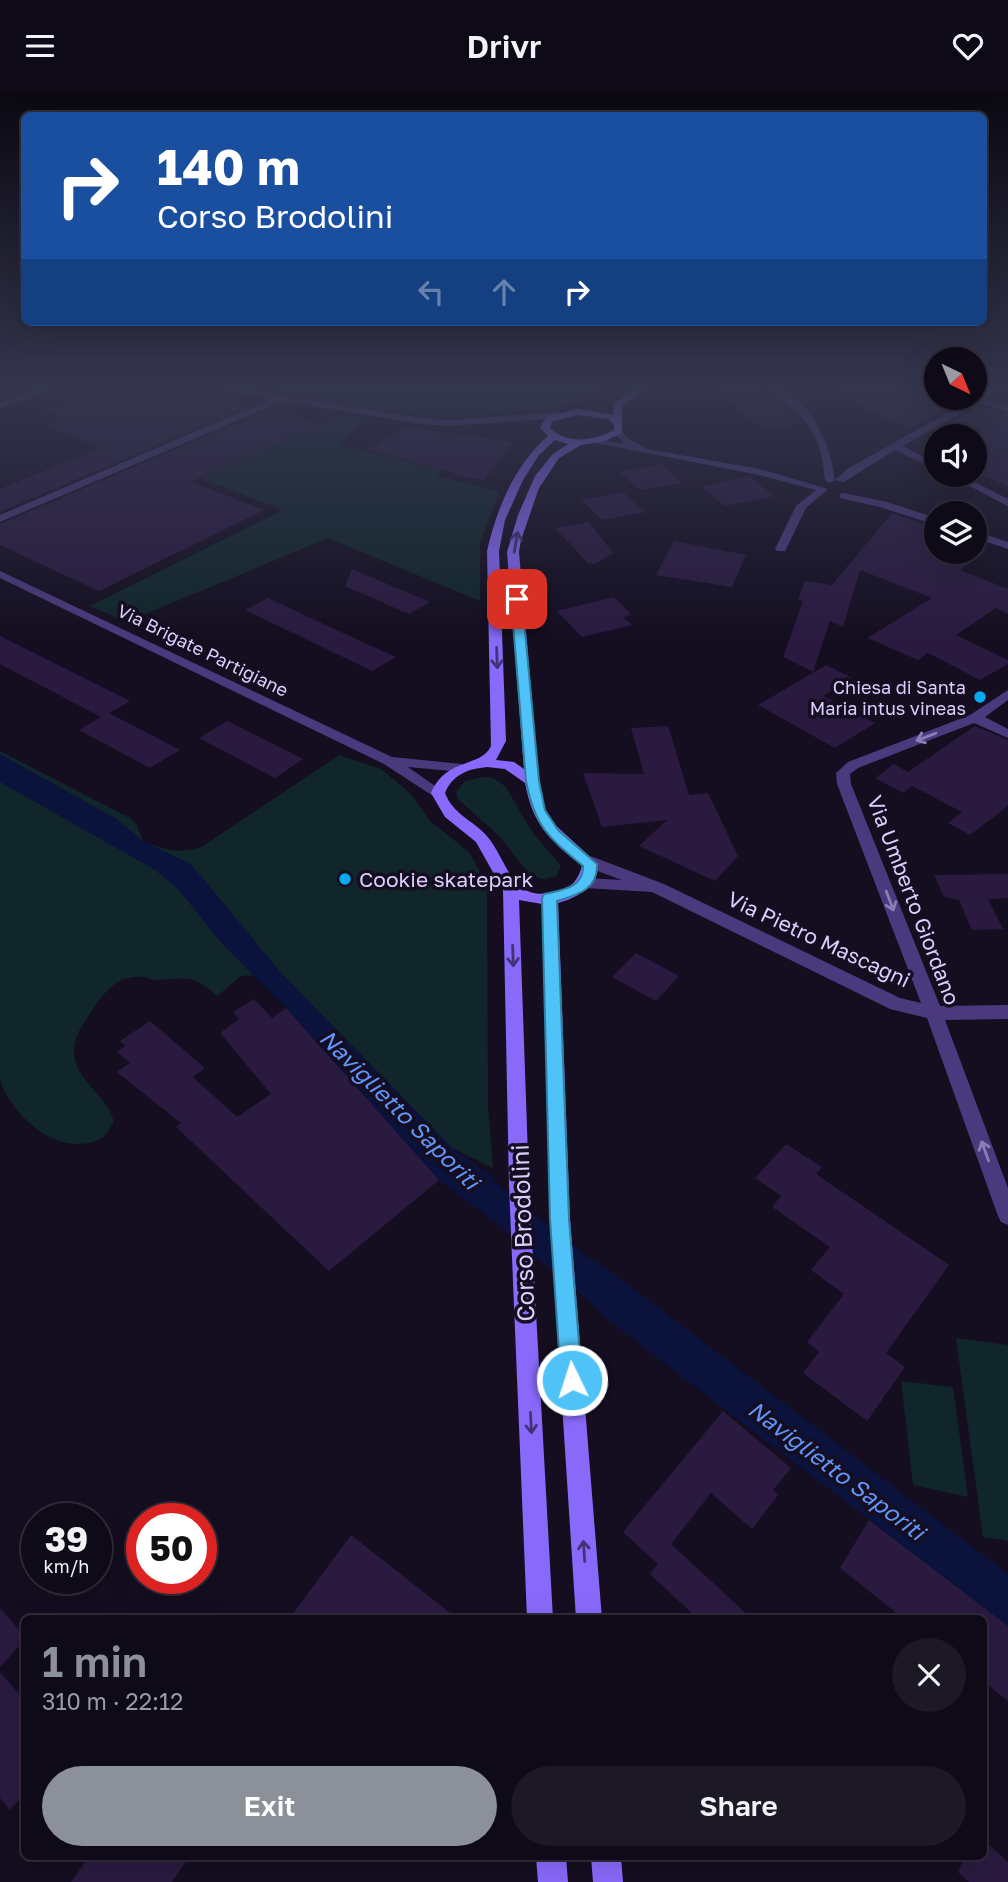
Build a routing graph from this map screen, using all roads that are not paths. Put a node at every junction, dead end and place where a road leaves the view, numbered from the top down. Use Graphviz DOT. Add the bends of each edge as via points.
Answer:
graph roads {
  1 [pos="111,472"];
  2 [pos="523,472"];
  3 [pos="545,472"];
  4 [pos="751,472"];
  5 [pos="829,472"];
  6 [pos="848,472"];
  7 [pos="865,472"];
  8 [pos="829,481"];
  9 [pos="859,483"];
  10 [pos="977,487"];
  11 [pos="840,496"];
  12 [pos="1008,503"];
  13 [pos="883,504"];
  14 [pos="801,506"];
  15 [pos="924,517"];
  16 [pos="0,519"];
  17 [pos="987,538"];
  18 [pos="1008,546"];
  19 [pos="781,549"];
  20 [pos="0,574"];
  21 [pos="1008,694"];
  22 [pos="975,718"];
  23 [pos="1008,734"];
  24 [pos="389,761"];
  25 [pos="469,766"];
  26 [pos="532,781"];
  27 [pos="438,793"];
  28 [pos="587,861"];
  29 [pos="584,883"];
  30 [pos="511,888"];
  31 [pos="658,888"];
  32 [pos="550,898"];
  33 [pos="1008,1012"];
  34 [pos="934,1013"];
  35 [pos="1001,1179"];
  36 [pos="1008,1216"];
  37 [pos="540,1615"];
  38 [pos="589,1615"];
  39 [pos="551,1860"];
  40 [pos="606,1860"];
  41 [pos="553,1882"];
  42 [pos="608,1882"];
  1 -- 16 [label="street"];
  2 -- 25 [label="main road, one-way" via="500,520 493,551 498,751"];
  26 -- 3 [label="main road, one-way" via="513,552 519,522"];
  4 -- 8 [label="street"];
  5 -- 8 [label="street"];
  6 -- 8 [label="street"];
  7 -- 9 [label="street"];
  8 -- 9 [label="street"];
  8 -- 11 [label="street"];
  8 -- 14 [label="street"];
  9 -- 11 [label="street" via="856,493"];
  9 -- 13 [label="street"];
  10 -- 12 [label="street"];
  11 -- 13 [label="street"];
  11 -- 14 [label="street"];
  13 -- 15 [label="street"];
  14 -- 19 [label="street"];
  17 -- 18 [label="street"];
  20 -- 24 [label="street, Via Brigate Partigiane"];
  21 -- 22 [label="street, Via Umberto Giordano"];
  22 -- 23 [label="street"];
  22 -- 34 [label="street, Via Umberto Giordano, one-way" via="853,765 843,773"];
  24 -- 25 [label="street, Via Brigate Partigiane"];
  24 -- 27 [label="street, Via Brigate Partigiane"];
  25 -- 26 [label="main road" via="509,765"];
  25 -- 27 [label="main road" via="454,771"];
  26 -- 28 [label="main road" via="547,826"];
  27 -- 30 [label="main road, Corso Brodolini" via="446,811 487,846"];
  28 -- 29 [label="main road" via="590,873"];
  28 -- 31 [label="street, Via Pietro Mascagni"];
  29 -- 31 [label="street, Via Pietro Mascagni"];
  29 -- 32 [label="main road" via="565,896"];
  30 -- 32 [label="main road" via="528,897"];
  30 -- 37 [label="main road, Corso Brodolini, one-way" via="519,1185"];
  31 -- 34 [label="street, Via Pietro Mascagni" via="897,1004"];
  38 -- 32 [label="main road, Corso Brodolini, one-way" via="560,1219"];
  33 -- 34 [label="street, Via Pietro Mascagni"];
  35 -- 34 [label="street, Via Umberto Giordano, one-way"];
  35 -- 36 [label="street, Via Umberto Giordano"];
  39 -- 41 [label="main road"];
  40 -- 42 [label="main road"];
}
